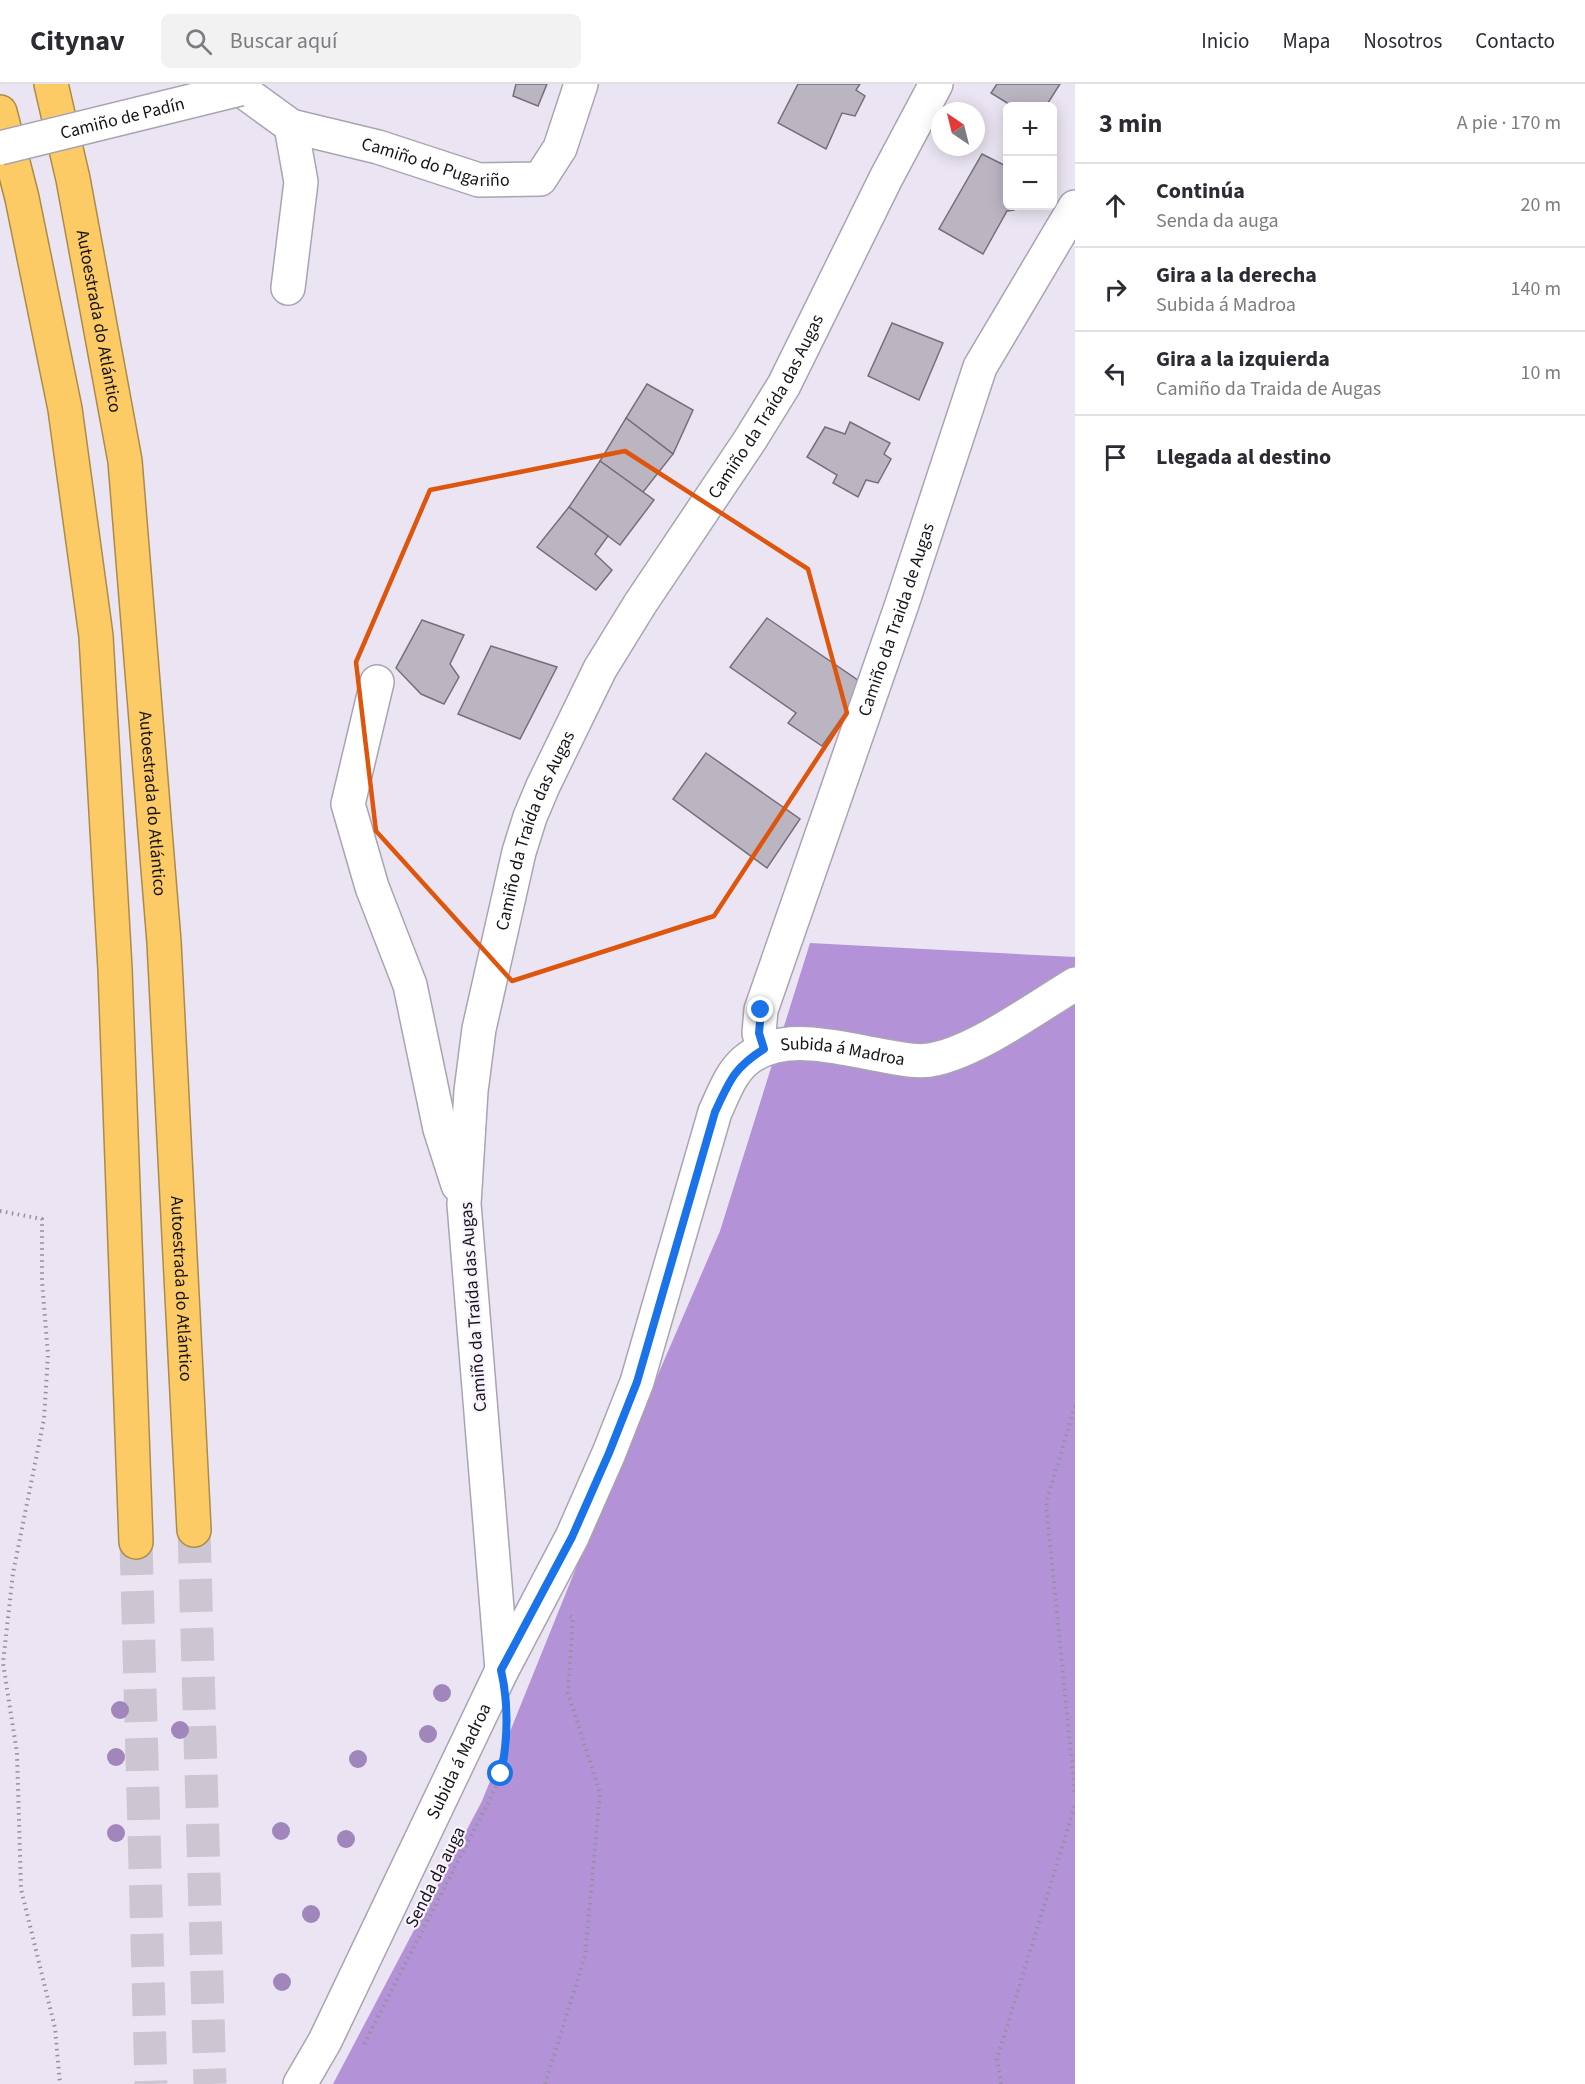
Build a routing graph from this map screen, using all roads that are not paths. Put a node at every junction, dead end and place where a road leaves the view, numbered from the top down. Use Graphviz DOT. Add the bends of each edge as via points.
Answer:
graph roads {
  1 [pos="51,84"];
  2 [pos="581,84"];
  3 [pos="936,84"];
  4 [pos="239,86"];
  5 [pos="0,112"];
  6 [pos="291,126"];
  7 [pos="0,148"];
  8 [pos="1075,207"];
  9 [pos="288,288"];
  10 [pos="377,682"];
  11 [pos="1075,984"];
  12 [pos="764,1049"];
  13 [pos="464,1204"];
  14 [pos="194,1530"];
  15 [pos="136,1542"];
  16 [pos="501,1670"];
  17 [pos="300,2084"];
  1 -- 14 [label="highway, Autoestrada do Atlántico" via="73,179 125,461 164,942"];
  2 -- 6 [label="street, Camiño do Pugariño" via="560,148 540,179 479,180 378,147"];
  3 -- 13 [label="street, Camiño da Traída das Augas" via="784,385 600,669 534,807 519,852 479,1029"];
  4 -- 6 [label="street, Camiño do Pugariño"];
  4 -- 7 [label="street, Camiño de Padín, bridge"];
  5 -- 15 [label="highway" via="22,198 65,409 96,636 115,969"];
  6 -- 9 [label="street" via="301,182"];
  8 -- 12 [label="street, Camiño da Traida de Augas" via="980,367 761,1010 759,1033"];
  10 -- 13 [label="street" via="348,804 372,887 410,985 440,1129"];
  11 -- 12 [label="street, Subida á Madroa" via="966,1048 934,1060 804,1043 781,1043"];
  12 -- 16 [label="street, Subida á Madroa" via="744,1062 715,1112 633,1393 572,1537"];
  13 -- 16 [label="street, Camiño da Traída das Augas"];
  16 -- 17 [label="street, Subida á Madroa" via="325,2041"];
}
